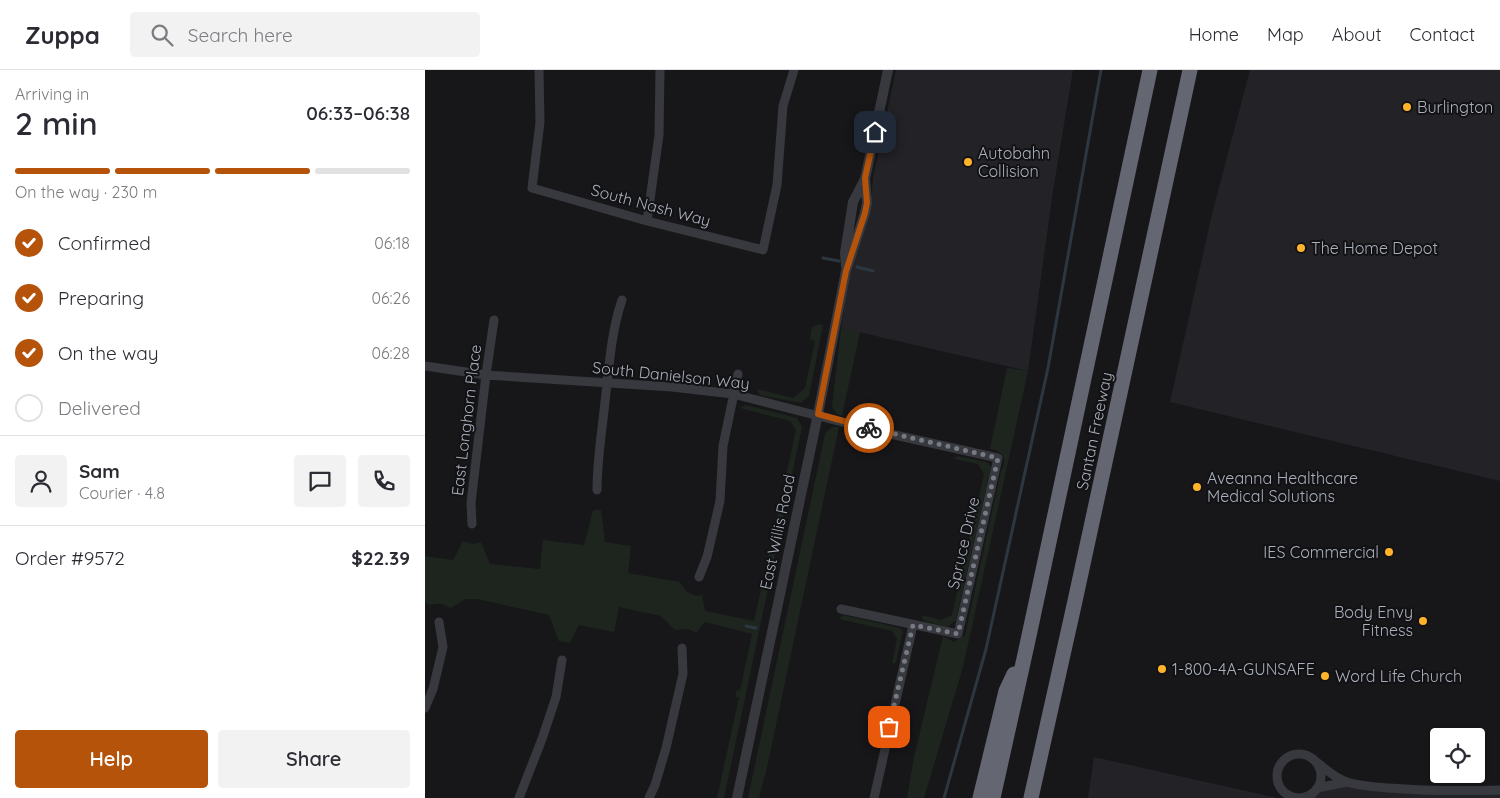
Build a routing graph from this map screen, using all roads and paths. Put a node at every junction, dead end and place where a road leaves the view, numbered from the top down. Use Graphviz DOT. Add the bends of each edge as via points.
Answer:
graph roads {
  1 [pos="539,70"];
  2 [pos="660,70"];
  3 [pos="794,70"];
  4 [pos="888,70"];
  5 [pos="1150,70"];
  6 [pos="1190,70"];
  7 [pos="1199,70"];
  8 [pos="1174,142"];
  9 [pos="647,221"];
  10 [pos="622,300"];
  11 [pos="494,320"];
  12 [pos="425,366"];
  13 [pos="738,374"];
  14 [pos="486,375"];
  15 [pos="607,383"];
  16 [pos="733,394"];
  17 [pos="818,414"];
  18 [pos="998,458"];
  19 [pos="597,490"];
  20 [pos="472,524"];
  21 [pos="699,577"];
  22 [pos="841,609"];
  23 [pos="439,622"];
  24 [pos="913,625"];
  25 [pos="1027,645"];
  26 [pos="682,648"];
  27 [pos="562,660"];
  28 [pos="425,708"];
  29 [pos="1315,761"];
  30 [pos="1037,770"];
  31 [pos="1348,782"];
  32 [pos="1317,788"];
  33 [pos="1500,790"];
  34 [pos="1286,796"];
  35 [pos="1306,797"];
  36 [pos="519,798"];
  37 [pos="649,798"];
  38 [pos="737,798"];
  39 [pos="874,798"];
  40 [pos="980,798"];
  41 [pos="993,798"];
  42 [pos="1031,798"];
  43 [pos="1036,798"];
  1 -- 9 [label="street, South Nash Way" via="540,122 532,188"];
  2 -- 9 [label="street" via="659,135"];
  3 -- 9 [label="street, South Nash Way" via="783,106 777,185 763,250"];
  4 -- 17 [label="street, East Willis Road" via="865,178 853,202 845,253 846,271"];
  5 -- 25 [label="highway, Santan Freeway"];
  6 -- 8 [label="highway, Santan Freeway"];
  7 -- 8 [label="highway" via="1192,103"];
  8 -- 30 [label="highway, Santan Freeway"];
  10 -- 15 [label="street"];
  11 -- 14 [label="street, East Longhorn Place"];
  12 -- 14 [label="street, South Danielson Way"];
  13 -- 16 [label="street"];
  14 -- 15 [label="street, South Danielson Way"];
  14 -- 20 [label="street, East Longhorn Place" via="471,503"];
  15 -- 16 [label="street, South Danielson Way"];
  15 -- 19 [label="street"];
  16 -- 17 [label="street, South Danielson Way"];
  16 -- 21 [label="street" via="723,446 720,501"];
  17 -- 18 [label="street, South Danielson Way" via="877,431"];
  17 -- 38 [label="street, East Willis Road"];
  18 -- 24 [label="street, Spruce Drive" via="958,634"];
  22 -- 24 [label="street"];
  23 -- 28 [label="street" via="443,647"];
  24 -- 39 [label="street"];
  25 -- 40 [label="highway" via="1007,691"];
  25 -- 41 [label="highway, Santan Freeway"];
  26 -- 37 [label="street" via="683,674 666,748"];
  27 -- 36 [label="street" via="556,697"];
  29 -- 31 [label="street" via="1325,771"];
  29 -- 32 [label="street" via="1321,774"];
  29 -- 34 [label="street" via="1295,754 1283,762 1277,775"];
  30 -- 42 [label="highway, Santan Freeway"];
  30 -- 43 [label="highway"];
  31 -- 32 [label="street"];
  31 -- 33 [label="street" via="1407,790"];
  32 -- 35 [label="street"];
  34 -- 35 [label="street"];
}
